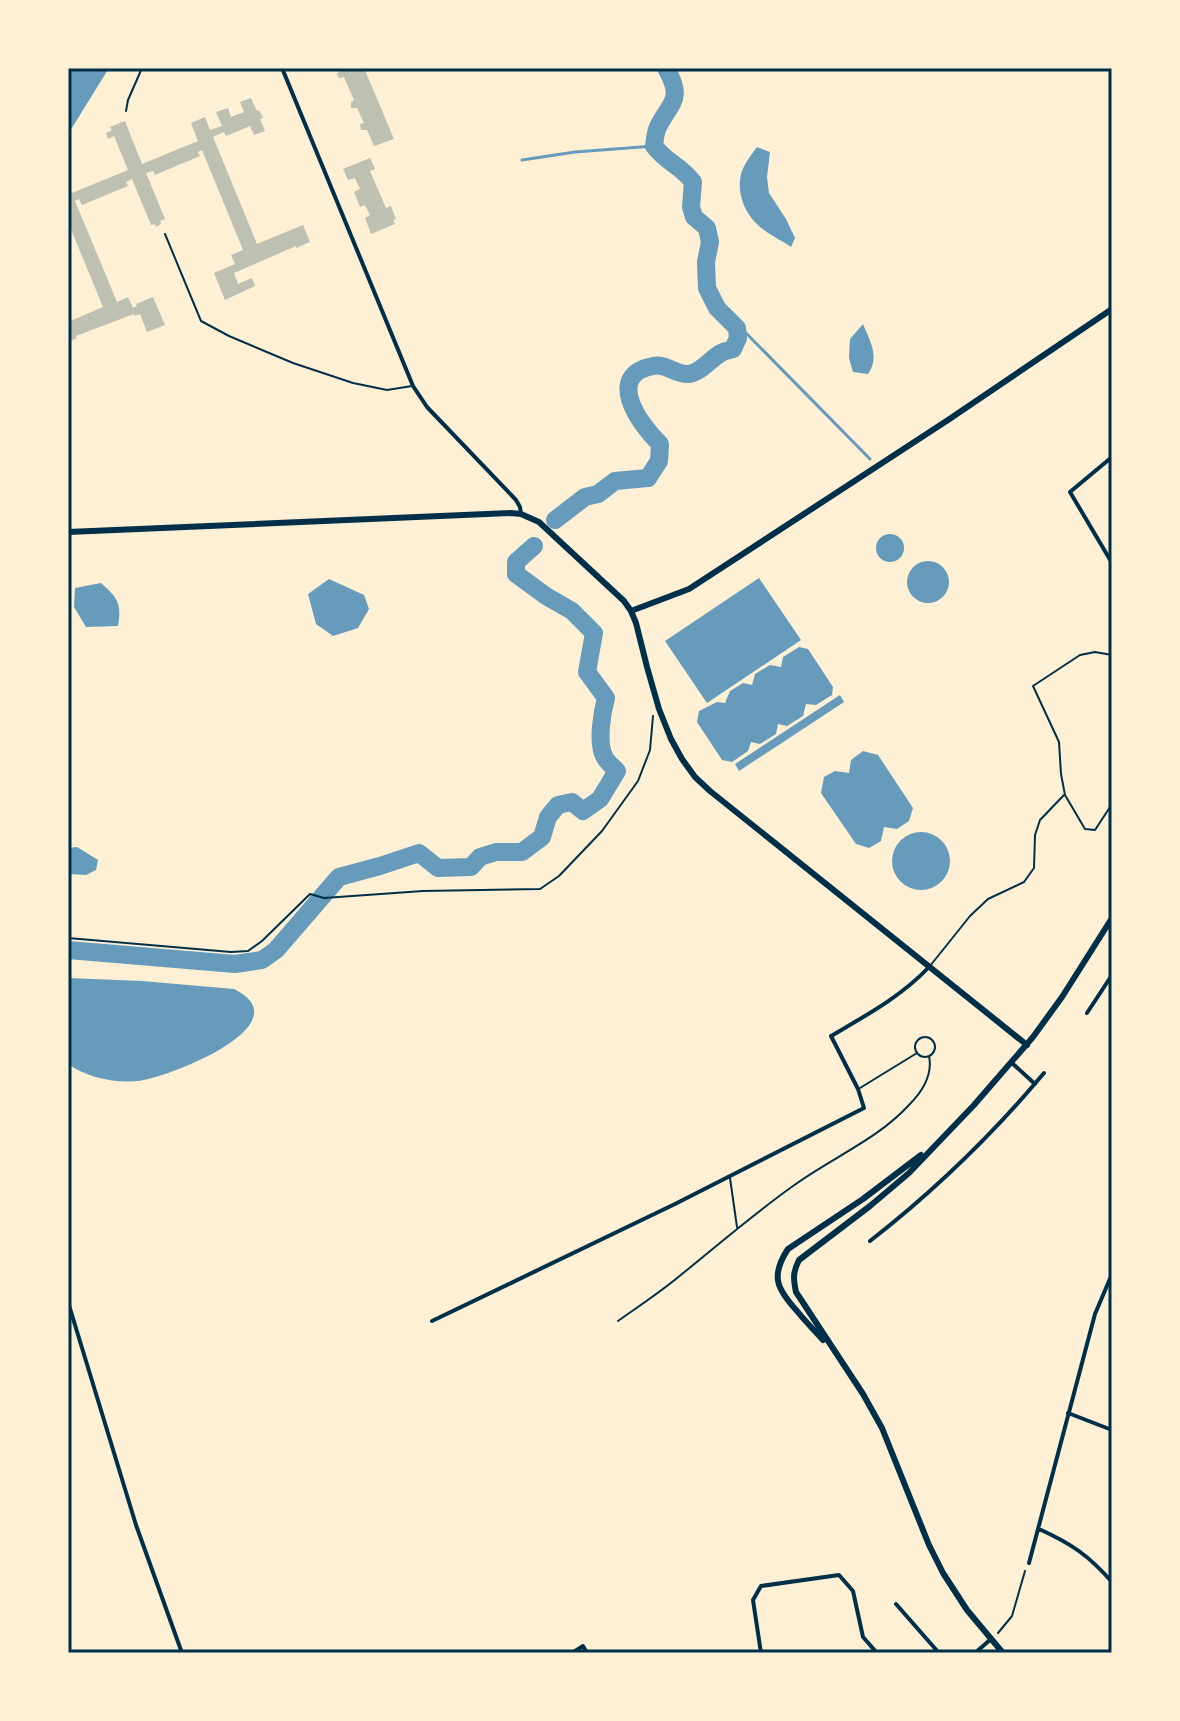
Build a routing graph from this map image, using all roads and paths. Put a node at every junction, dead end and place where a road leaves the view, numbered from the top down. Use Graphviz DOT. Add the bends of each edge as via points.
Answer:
graph roads {
  1 [pos="142,68"];
  2 [pos="282,68"];
  3 [pos="126,111"];
  4 [pos="165,234"];
  5 [pos="1112,309"];
  6 [pos="413,386"];
  7 [pos="1112,457"];
  8 [pos="521,514"];
  9 [pos="68,532"];
  10 [pos="1112,563"];
  11 [pos="631,611"];
  12 [pos="1112,655"];
  13 [pos="659,709"];
  14 [pos="1065,795"];
  15 [pos="1112,804"];
  16 [pos="1112,918"];
  17 [pos="68,938"];
  18 [pos="929,967"];
  19 [pos="1112,975"];
  20 [pos="1087,1013"];
  21 [pos="1027,1045"];
  22 [pos="917,1053"];
  23 [pos="929,1056"];
  24 [pos="1012,1063"];
  25 [pos="1044,1073"];
  26 [pos="1035,1084"];
  27 [pos="858,1089"];
  28 [pos="934,1145"];
  29 [pos="730,1176"];
  30 [pos="737,1228"];
  31 [pos="870,1241"];
  32 [pos="1112,1274"];
  33 [pos="68,1302"];
  34 [pos="432,1321"];
  35 [pos="618,1321"];
  36 [pos="836,1355"];
  37 [pos="1068,1413"];
  38 [pos="1112,1430"];
  39 [pos="1039,1529"];
  40 [pos="1029,1563"];
  41 [pos="1112,1582"];
  42 [pos="896,1604"];
  43 [pos="991,1639"];
  44 [pos="182,1653"];
  45 [pos="572,1653"];
  46 [pos="587,1653"];
  47 [pos="761,1653"];
  48 [pos="877,1653"];
  49 [pos="939,1653"];
  50 [pos="975,1653"];
  51 [pos="1003,1653"];
  1 -- 3 [label="lane"];
  2 -- 6 [label="street"];
  4 -- 6 [label="lane" via="201,321 293,363 353,383 387,390"];
  5 -- 11 [label="street" via="689,589"];
  6 -- 8 [label="street" via="516,500"];
  7 -- 10 [label="street" via="1070,492"];
  8 -- 9 [label="street"];
  8 -- 11 [label="street" via="539,522"];
  11 -- 13 [label="street"];
  12 -- 14 [label="lane" via="1080,655 1033,686 1059,742"];
  13 -- 17 [label="path" via="653,711 650,750 638,781 602,831 540,889 324,898 310,894 248,951"];
  13 -- 18 [label="street" via="695,777"];
  14 -- 15 [label="lane" via="1085,829 1095,830"];
  14 -- 18 [label="lane" via="1040,820 1034,868 1024,882 988,899"];
  16 -- 21 [label="street"];
  18 -- 21 [label="street"];
  18 -- 27 [label="street" via="882,1005 831,1036"];
  19 -- 20 [label="street"];
  21 -- 24 [label="street"];
  22 -- 23 [label="lane"];
  22 -- 23 [label="lane" via="917,1041 928,1037 935,1048"];
  22 -- 27 [label="lane"];
  23 -- 30 [label="lane" via="926,1083 910,1105"];
  24 -- 26 [label="street"];
  24 -- 28 [label="street"];
  25 -- 26 [label="street"];
  26 -- 31 [label="street" via="948,1175"];
  27 -- 29 [label="street" via="864,1108"];
  28 -- 36 [label="street" via="909,1173 799,1260 793,1279 796,1292"];
  28 -- 36 [label="street" via="788,1249 781,1260 777,1284 784,1297"];
  29 -- 30 [label="lane"];
  29 -- 34 [label="street"];
  30 -- 35 [label="lane"];
  32 -- 37 [label="street" via="1095,1314"];
  33 -- 44 [label="street" via="136,1525"];
  36 -- 43 [label="street" via="882,1428 943,1573"];
  37 -- 38 [label="street"];
  37 -- 39 [label="street"];
  39 -- 40 [label="street"];
  39 -- 41 [label="street" via="1076,1547"];
  40 -- 43 [label="path" via="1012,1616"];
  42 -- 49 [label="street"];
  43 -- 50 [label="street"];
  43 -- 51 [label="street"];
  45 -- 46 [label="street" via="583,1646"];
  47 -- 48 [label="street" via="753,1600 761,1586 839,1575 853,1591 863,1637"];
}
